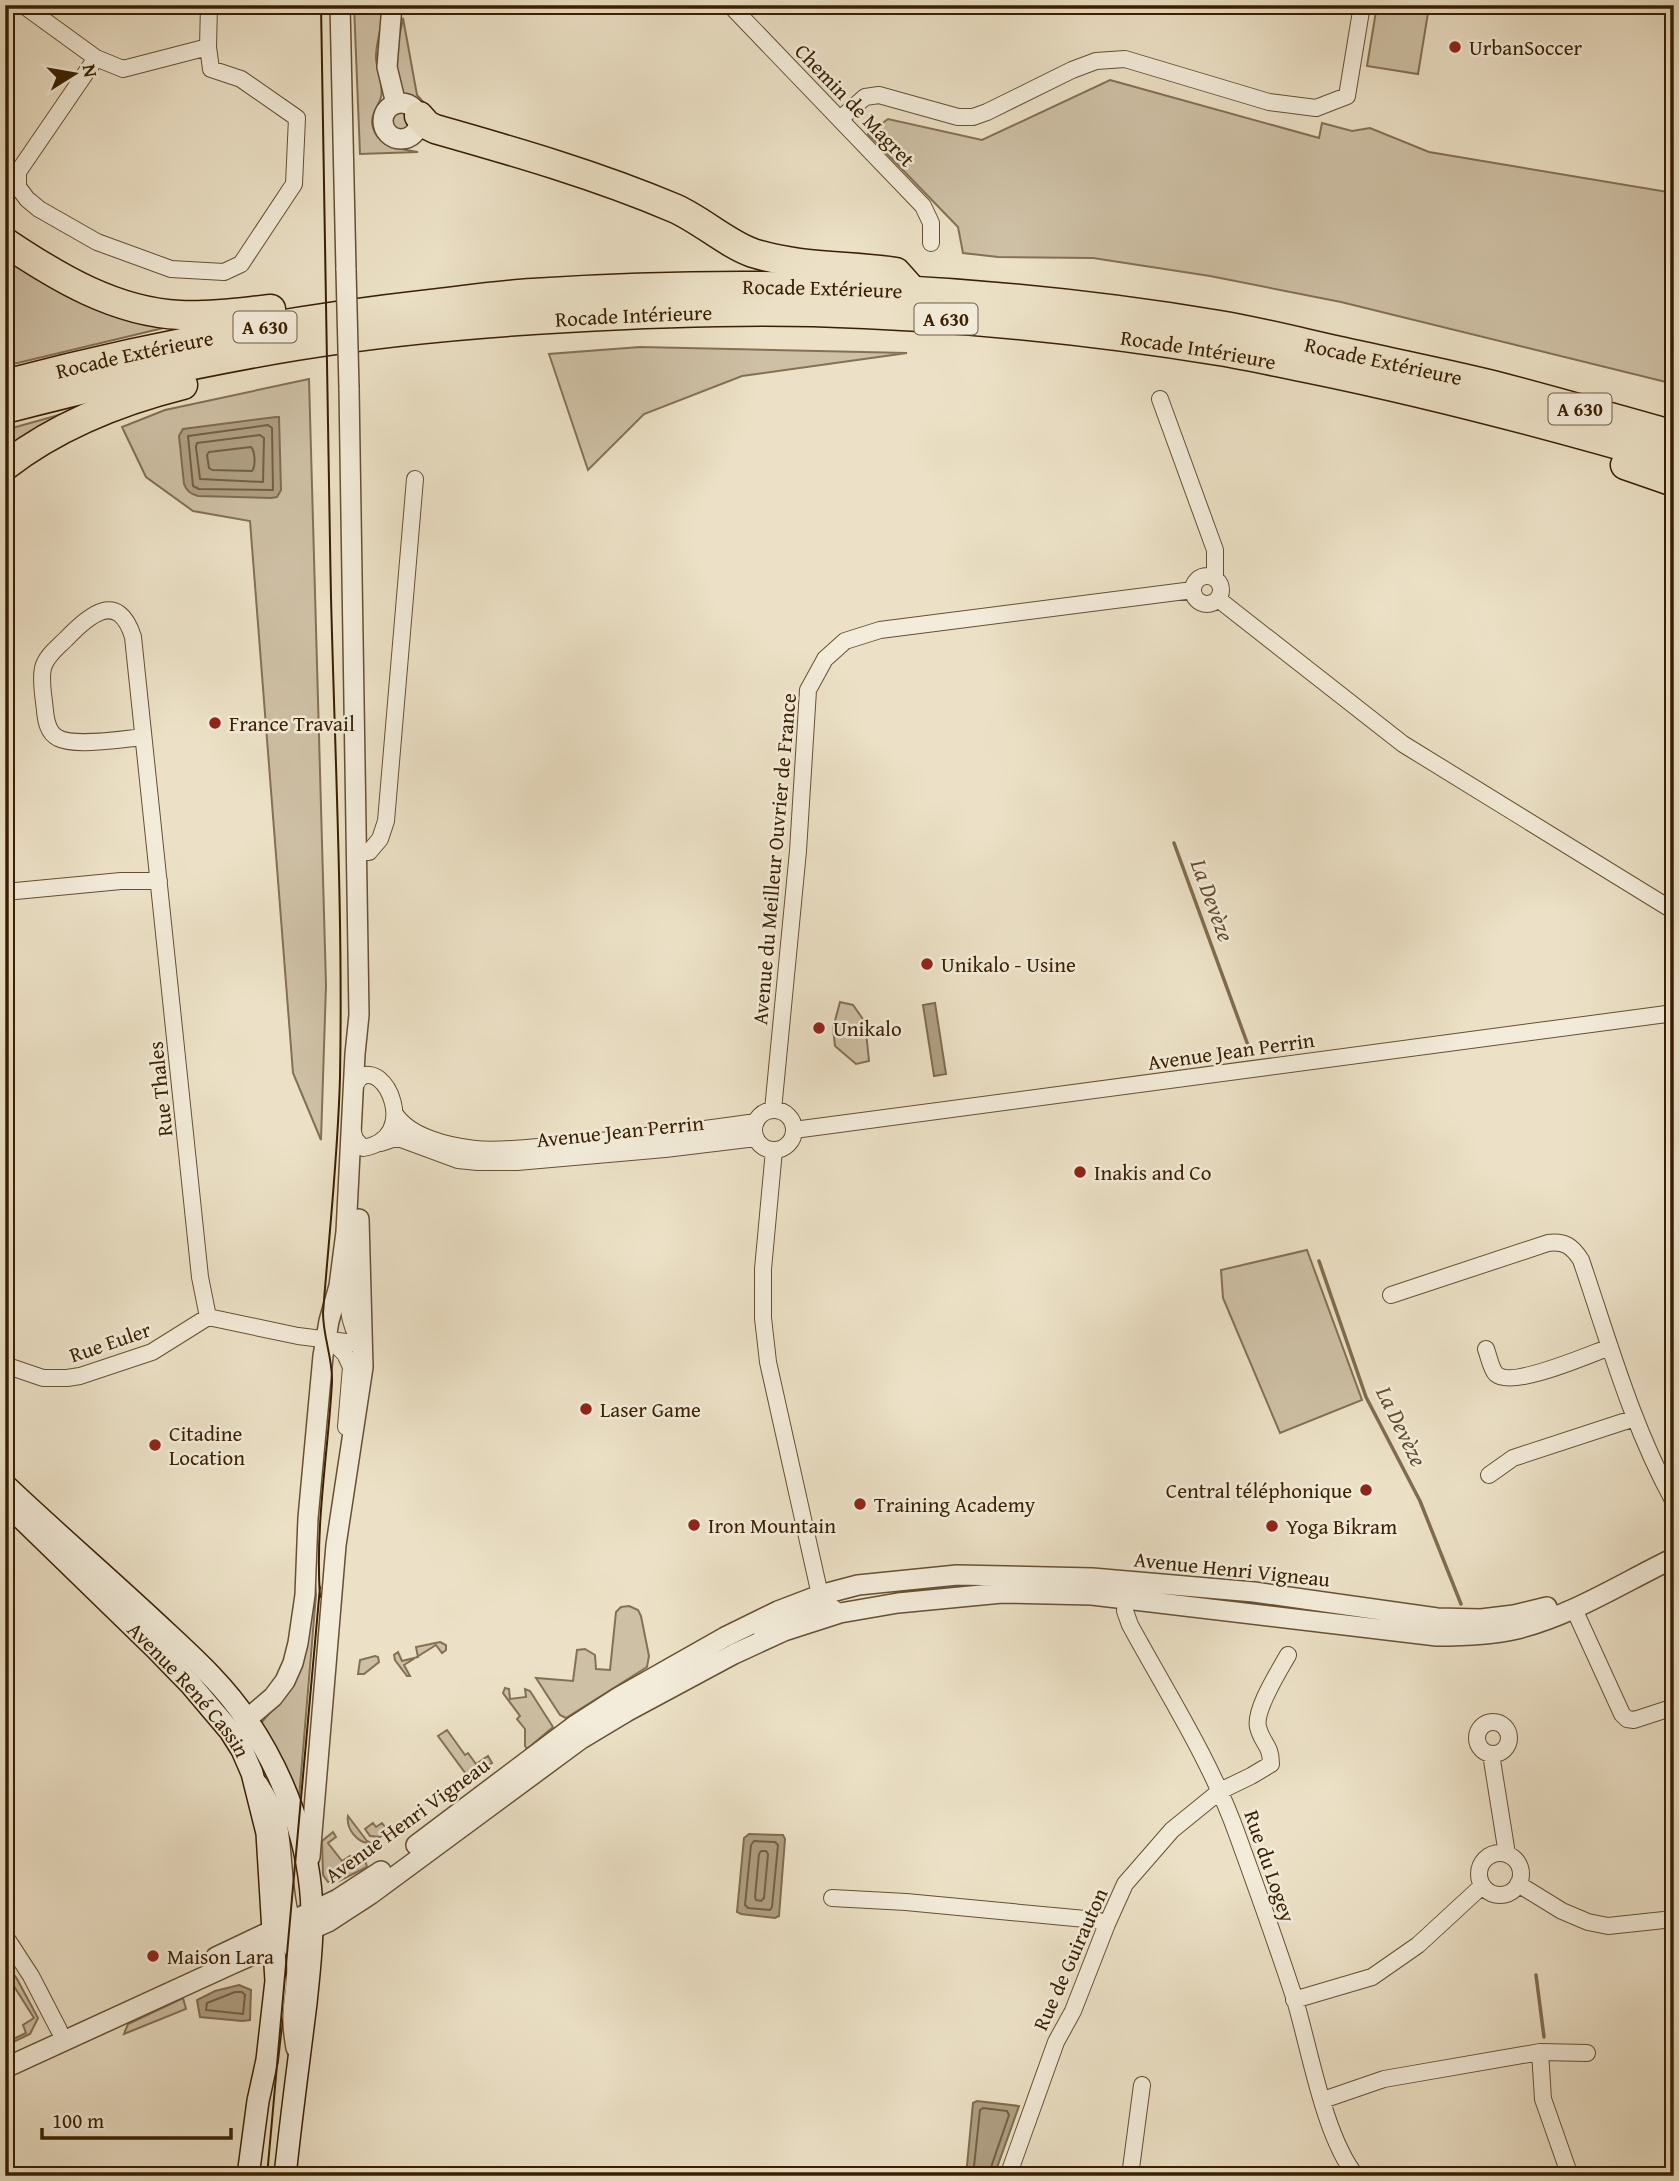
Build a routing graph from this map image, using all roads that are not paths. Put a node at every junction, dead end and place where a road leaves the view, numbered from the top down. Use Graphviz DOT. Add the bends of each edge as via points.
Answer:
graph roads {
  1 [pos="23,5"];
  2 [pos="209,5"];
  3 [pos="339,5"];
  4 [pos="392,5"];
  5 [pos="730,5"];
  6 [pos="1363,5"];
  7 [pos="208,47"];
  8 [pos="96,58"];
  9 [pos="407,110"];
  10 [pos="840,119"];
  11 [pos="5,242"];
  12 [pos="931,243"];
  13 [pos="914,291"];
  14 [pos="528,293"];
  15 [pos="372,335"];
  16 [pos="5,384"];
  17 [pos="1487,384"];
  18 [pos="1160,399"];
  19 [pos="5,409"];
  20 [pos="1674,419"];
  21 [pos="1674,435"];
  22 [pos="5,466"];
  23 [pos="1672,476"];
  24 [pos="415,479"];
  25 [pos="1215,578"];
  26 [pos="1193,590"];
  27 [pos="1218,599"];
  28 [pos="143,737"];
  29 [pos="358,852"];
  30 [pos="159,881"];
  31 [pos="5,892"];
  32 [pos="1674,911"];
  33 [pos="1674,1013"];
  34 [pos="359,1082"];
  35 [pos="773,1110"];
  36 [pos="395,1114"];
  37 [pos="352,1129"];
  38 [pos="756,1130"];
  39 [pos="794,1130"];
  40 [pos="372,1145"];
  41 [pos="774,1150"];
  42 [pos="484,1156"];
  43 [pos="346,1232"];
  44 [pos="1391,1295"];
  45 [pos="208,1317"];
  46 [pos="329,1341"];
  47 [pos="362,1345"];
  48 [pos="1610,1347"];
  49 [pos="1486,1349"];
  50 [pos="10,1365"];
  51 [pos="1635,1418"];
  52 [pos="1489,1475"];
  53 [pos="5,1485"];
  54 [pos="344,1496"];
  55 [pos="1674,1502"];
  56 [pos="5,1503"];
  57 [pos="1674,1558"];
  58 [pos="1128,1590"];
  59 [pos="820,1595"];
  60 [pos="1577,1604"];
  61 [pos="840,1613"];
  62 [pos="734,1654"];
  63 [pos="1288,1655"];
  64 [pos="1674,1707"];
  65 [pos="247,1719"];
  66 [pos="242,1750"];
  67 [pos="1491,1755"];
  68 [pos="1220,1791"];
  69 [pos="1507,1854"];
  70 [pos="311,1882"];
  71 [pos="1518,1884"];
  72 [pos="1482,1886"];
  73 [pos="832,1898"];
  74 [pos="1674,1917"];
  75 [pos="312,1920"];
  76 [pos="1107,1924"];
  77 [pos="282,1934"];
  78 [pos="5,1936"];
  79 [pos="1294,2000"];
  80 [pos="59,2030"];
  81 [pos="1540,2052"];
  82 [pos="1587,2053"];
  83 [pos="5,2055"];
  84 [pos="298,2066"];
  85 [pos="5,2068"];
  86 [pos="1142,2085"];
  87 [pos="258,2101"];
  88 [pos="1323,2101"];
  89 [pos="248,2176"];
  90 [pos="260,2176"];
  91 [pos="285,2176"];
  92 [pos="1008,2176"];
  93 [pos="1130,2176"];
  94 [pos="1356,2176"];
  95 [pos="1570,2176"];
  1 -- 8 [label="street"];
  2 -- 7 [label="street"];
  3 -- 29 [label="street, bridge"];
  4 -- 9 [label="street" via="387,68"];
  5 -- 10 [label="street, Chemin de Magret"];
  6 -- 10 [label="street" via="1348,96 1316,108 1269,102 1125,59 1096,61 1072,70 973,117 879,95 865,97"];
  7 -- 8 [label="street" via="122,69"];
  7 -- 8 [label="street" via="211,69 241,79 297,118 294,184 241,264 225,272 171,269 97,242 39,209 18,187 18,172"];
  9 -- 13 [label="highway" via="435,129 577,170 677,209 751,252 800,264 896,272"];
  10 -- 12 [label="street, Chemin de Magret" via="923,206 931,223"];
  11 -- 14 [label="highway" via="104,298 180,315 367,297"];
  13 -- 14 [label="highway, Rocade Extérieure / A 630" via="657,287"];
  13 -- 17 [label="highway, Rocade Extérieure / A 630" via="1040,301 1222,326"];
  14 -- 16 [label="highway, Rocade Extérieure / A 630" via="370,311 182,341"];
  15 -- 19 [label="highway, Rocade Intérieure / A 630" via="184,367"];
  15 -- 22 [label="highway" via="357,350 202,380 126,401 67,427"];
  15 -- 23 [label="highway, Rocade Intérieure / A 630" via="510,321 662,313 810,312 954,319 1112,335 1222,351 1512,415 1536,437"];
  17 -- 20 [label="highway" via="1528,381"];
  17 -- 21 [label="highway, Rocade Extérieure / A 630"];
  18 -- 25 [label="street" via="1214,550"];
  24 -- 29 [label="street" via="386,821 369,852"];
  25 -- 26 [label="street" via="1200,578"];
  25 -- 27 [label="street" via="1221,585"];
  26 -- 27 [label="street" via="1200,602 1210,604"];
  26 -- 35 [label="street, Avenue du Meilleur Ouvrier de France" via="880,630 845,641 825,659 808,690"];
  27 -- 32 [label="street" via="1403,744"];
  28 -- 28 [label="street, Rue Thales" via="134,637 122,617 101,611 87,618 43,668 46,724 56,738 74,743"];
  28 -- 30 [label="street, Rue Thales"];
  29 -- 34 [label="street"];
  30 -- 31 [label="street"];
  30 -- 45 [label="street, Rue Thales"];
  33 -- 39 [label="street, Avenue Jean Perrin"];
  34 -- 36 [label="street, Avenue Jean Perrin" via="375,1077 387,1087"];
  34 -- 37 [label="street"];
  34 -- 40 [label="street"];
  35 -- 38 [label="street" via="762,1114"];
  35 -- 39 [label="street" via="790,1118"];
  36 -- 40 [label="street" via="392,1125"];
  36 -- 42 [label="street, Avenue Jean Perrin" via="414,1132"];
  37 -- 40 [label="street" via="355,1139"];
  37 -- 43 [label="street"];
  38 -- 41 [label="street" via="763,1147"];
  38 -- 42 [label="street, Avenue Jean Perrin"];
  39 -- 41 [label="street" via="786,1147"];
  40 -- 42 [label="street, Avenue Jean Perrin" via="401,1139 458,1160"];
  40 -- 47 [label="street" via="358,1232"];
  41 -- 59 [label="street" via="763,1318 768,1362"];
  43 -- 46 [label="street"];
  43 -- 47 [label="street" via="349,1320"];
  44 -- 48 [label="street" via="1559,1241 1574,1249 1581,1260"];
  45 -- 46 [label="street"];
  45 -- 50 [label="street, Rue Euler" via="152,1352 80,1376 43,1378"];
  46 -- 47 [label="street"];
  46 -- 54 [label="street" via="352,1367"];
  46 -- 65 [label="street" via="298,1643 285,1681"];
  47 -- 54 [label="street" via="361,1385"];
  48 -- 49 [label="street" via="1507,1378 1494,1372"];
  48 -- 51 [label="street"];
  51 -- 52 [label="street" via="1513,1458"];
  51 -- 55 [label="street"];
  53 -- 65 [label="main road, Avenue René Cassin" via="202,1667"];
  54 -- 70 [label="street" via="324,1672"];
  56 -- 66 [label="main road, Avenue René Cassin" via="173,1666"];
  57 -- 60 [label="street, Avenue Henri Vigneau"];
  58 -- 59 [label="street, Avenue Henri Vigneau" via="957,1575 858,1585"];
  58 -- 60 [label="street, Avenue Henri Vigneau" via="1437,1636 1518,1629"];
  58 -- 61 [label="street, Avenue Henri Vigneau" via="1092,1595 1002,1593 898,1602"];
  58 -- 68 [label="street, Rue du Logey" via="1125,1611 1130,1625"];
  59 -- 61 [label="street"];
  59 -- 62 [label="street, Avenue Henri Vigneau" via="814,1610 781,1621"];
  59 -- 75 [label="street, Avenue Henri Vigneau" via="725,1637 619,1697"];
  60 -- 64 [label="street" via="1622,1714 1634,1720"];
  61 -- 62 [label="street, Avenue Henri Vigneau"];
  62 -- 75 [label="street, Avenue Henri Vigneau" via="581,1740 339,1916"];
  63 -- 68 [label="street, Rue de Guirauton" via="1257,1723 1271,1751 1270,1764"];
  65 -- 66 [label="street"];
  65 -- 70 [label="main road, Avenue René Cassin" via="288,1798"];
  66 -- 77 [label="main road, Avenue René Cassin" via="267,1833"];
  67 -- 69 [label="street"];
  68 -- 76 [label="street, Rue de Guirauton" via="1172,1830 1125,1884"];
  68 -- 79 [label="street, Rue du Logey"];
  69 -- 71 [label="street" via="1521,1870"];
  69 -- 72 [label="street" via="1485,1858 1479,1869"];
  70 -- 75 [label="main road, Avenue René Cassin"];
  71 -- 72 [label="street" via="1500,1895"];
  71 -- 74 [label="street" via="1588,1922 1608,1926"];
  72 -- 79 [label="street" via="1418,1945 1372,1977"];
  73 -- 76 [label="street"];
  75 -- 77 [label="street"];
  75 -- 84 [label="main road, Avenue René Cassin"];
  76 -- 92 [label="street, Rue de Guirauton" via="1056,2042"];
  77 -- 80 [label="street"];
  77 -- 84 [label="street" via="297,1964 292,2017"];
  77 -- 85 [label="street" via="232,1964"];
  77 -- 87 [label="main road, Avenue René Cassin" via="268,2060"];
  78 -- 80 [label="street"];
  79 -- 88 [label="street, Rue du Logey"];
  80 -- 83 [label="street"];
  81 -- 82 [label="street"];
  81 -- 88 [label="street" via="1384,2079"];
  81 -- 95 [label="street" via="1543,2099"];
  84 -- 91 [label="main road, Avenue René Cassin"];
  86 -- 93 [label="street"];
  87 -- 89 [label="main road"];
  87 -- 90 [label="main road"];
  88 -- 94 [label="street, Rue du Logey"];
}
